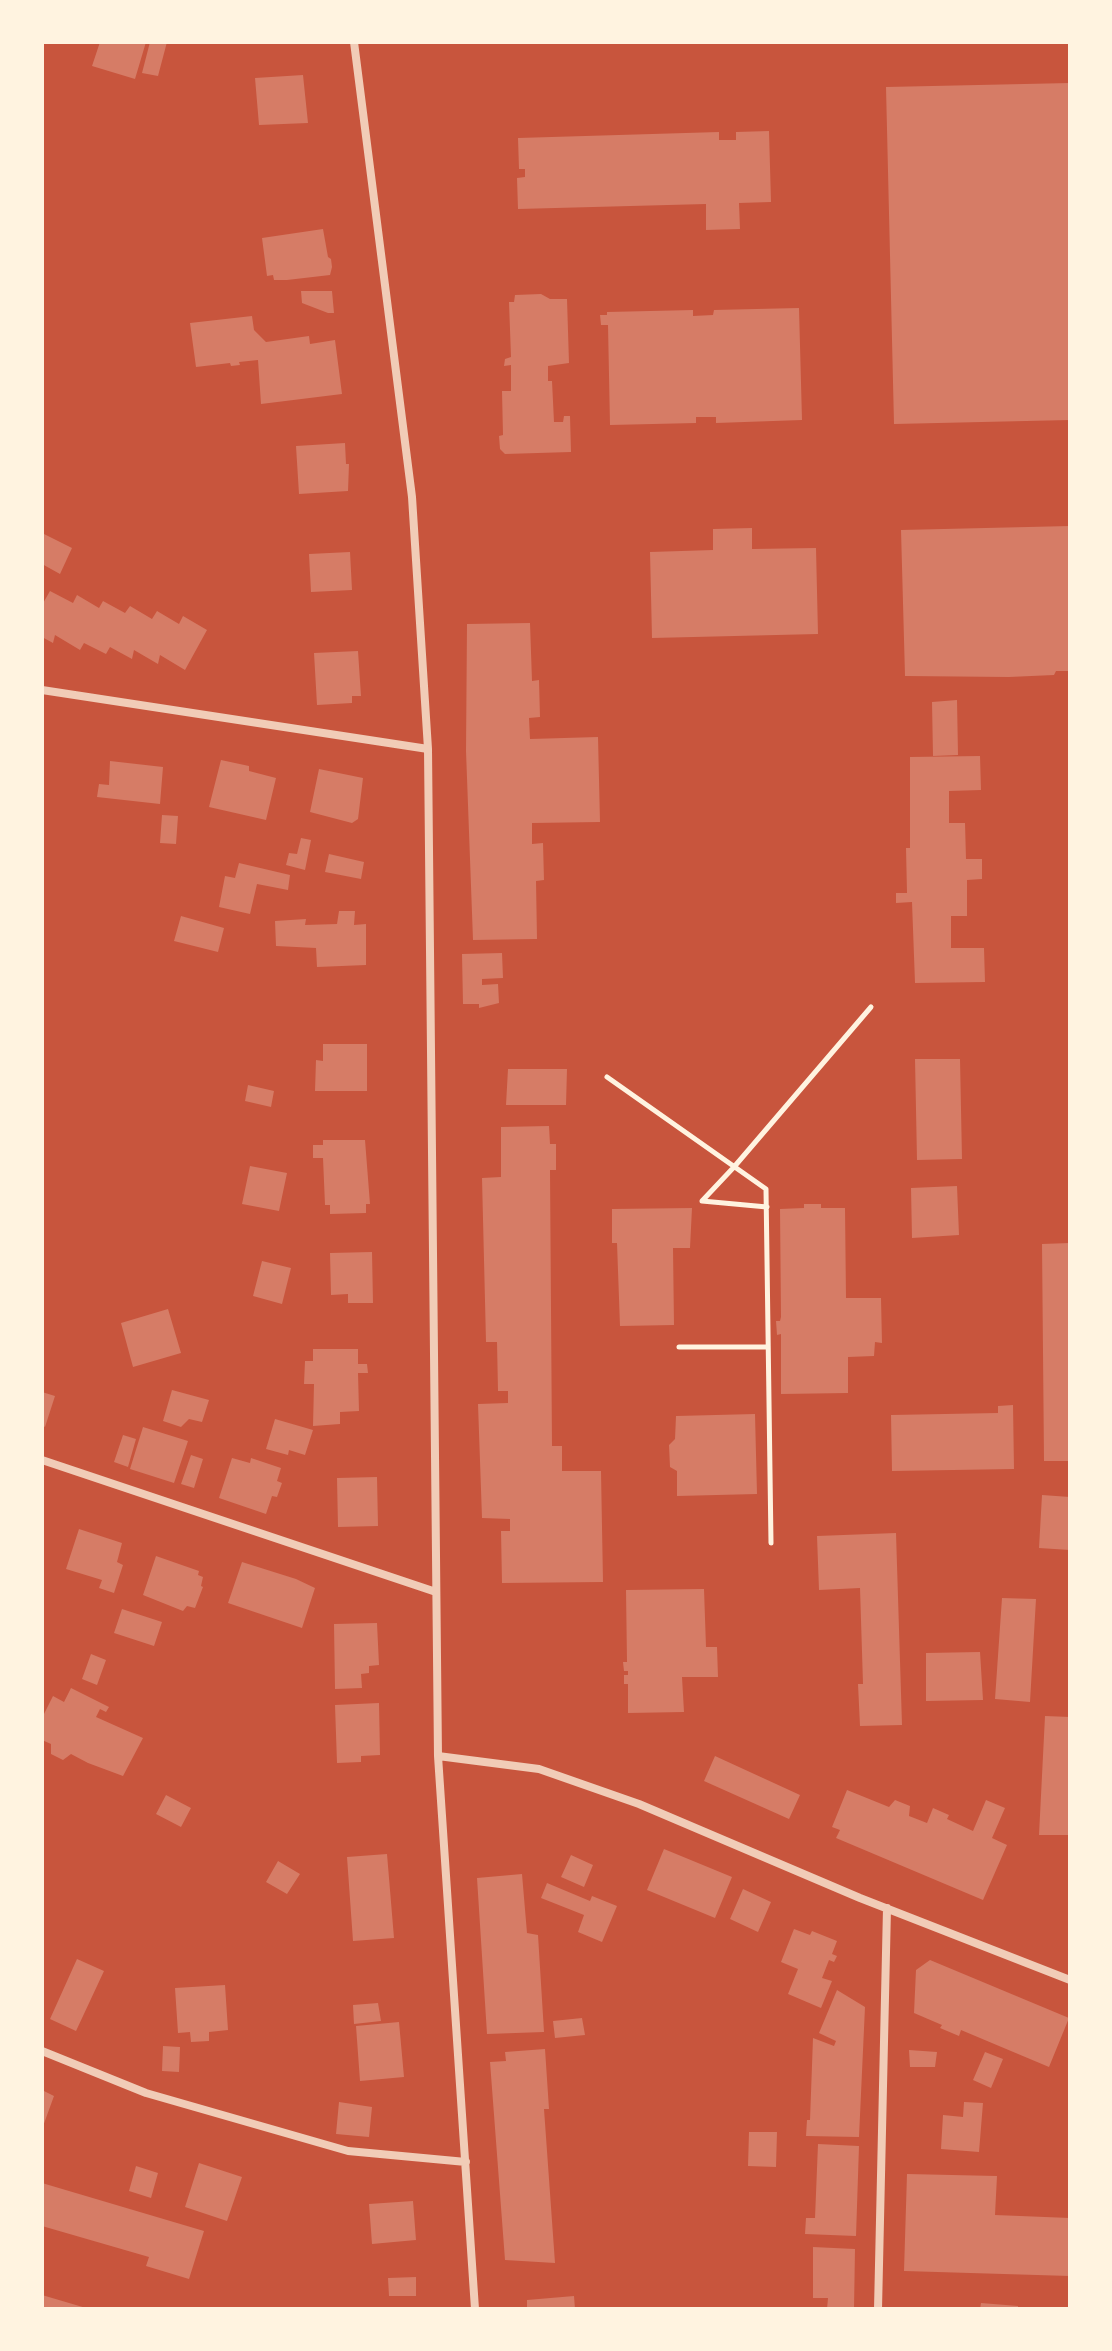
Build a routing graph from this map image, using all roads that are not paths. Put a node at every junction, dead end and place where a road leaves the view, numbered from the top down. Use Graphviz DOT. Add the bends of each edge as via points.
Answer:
graph roads {
  1 [pos="354,42"];
  2 [pos="42,690"];
  3 [pos="428,749"];
  4 [pos="42,1460"];
  5 [pos="436,1592"];
  6 [pos="438,1756"];
  7 [pos="887,1908"];
  8 [pos="1070,1980"];
  9 [pos="42,2051"];
  10 [pos="466,2162"];
  11 [pos="475,2309"];
  12 [pos="878,2309"];
  1 -- 3 [label="street" via="412,497"];
  2 -- 3 [label="street"];
  3 -- 5 [label="street"];
  4 -- 5 [label="street"];
  5 -- 6 [label="street"];
  6 -- 7 [label="street" via="539,1769 639,1804"];
  6 -- 10 [label="street"];
  7 -- 8 [label="street"];
  7 -- 12 [label="street"];
  9 -- 10 [label="street" via="146,2093 348,2151"];
  10 -- 11 [label="street"];
}
